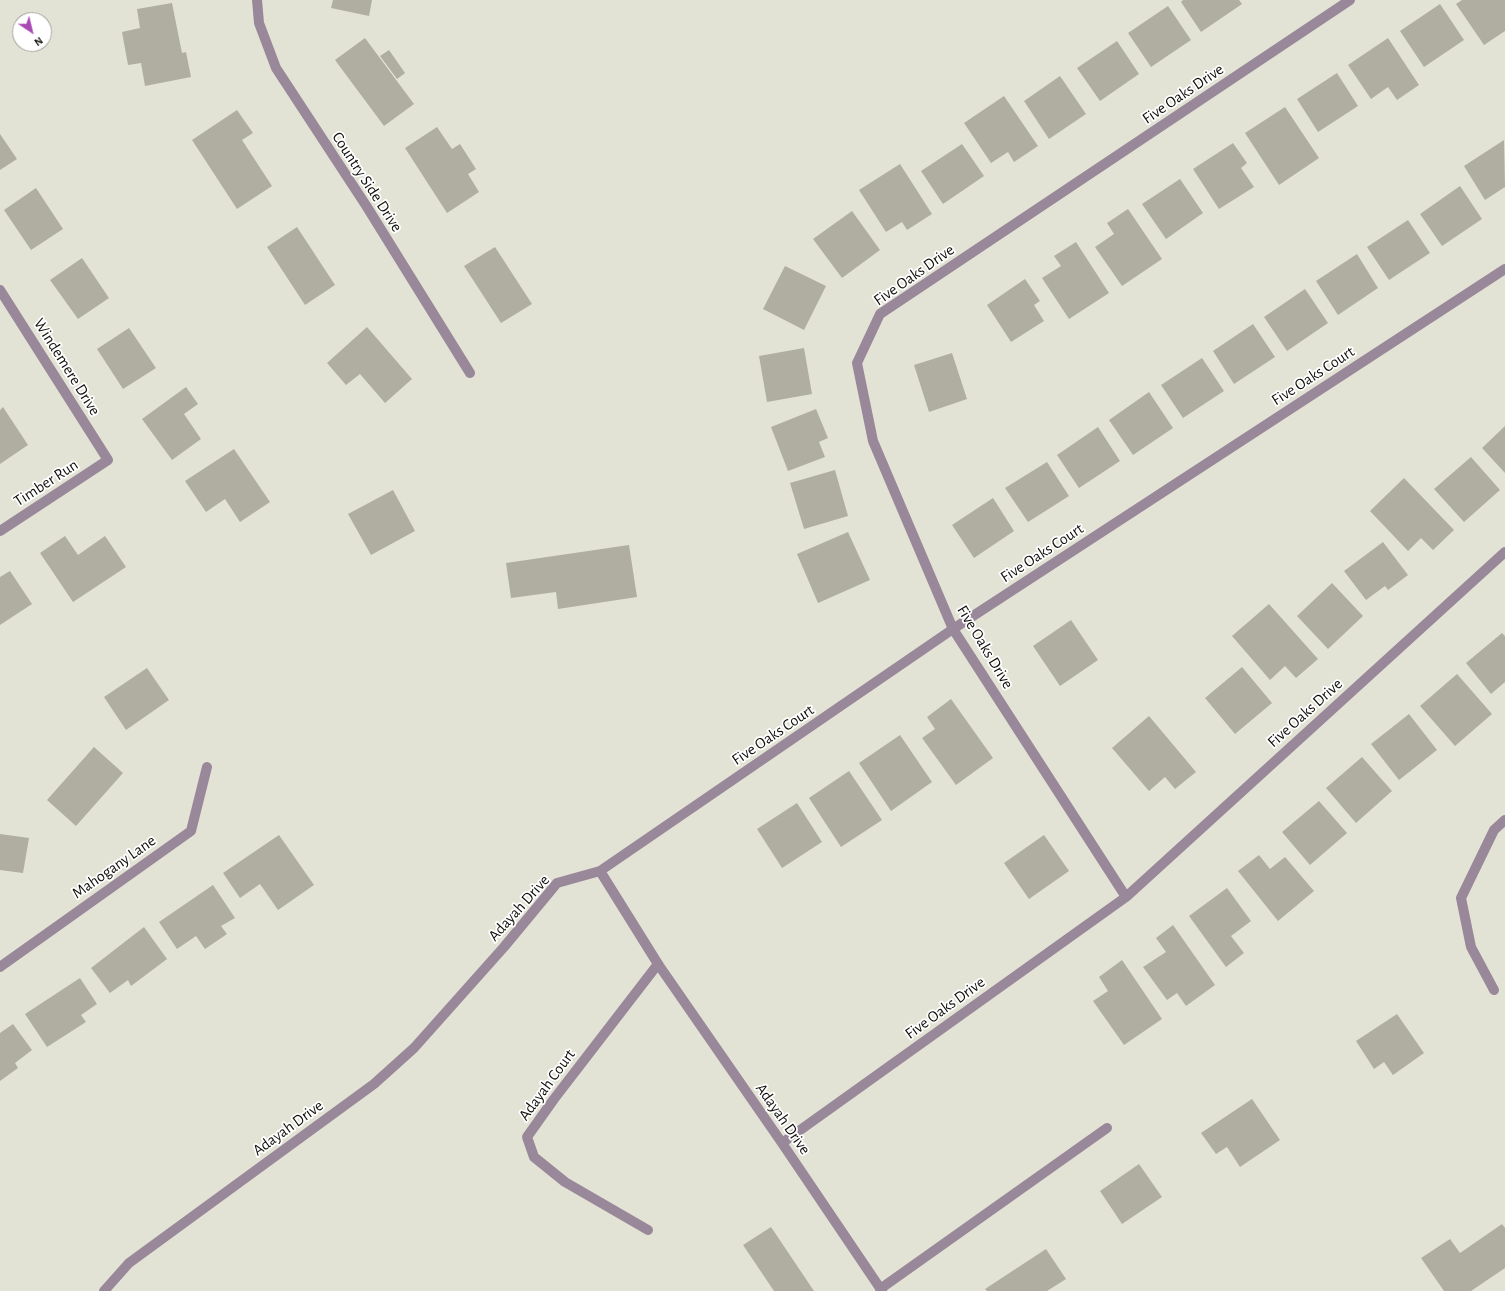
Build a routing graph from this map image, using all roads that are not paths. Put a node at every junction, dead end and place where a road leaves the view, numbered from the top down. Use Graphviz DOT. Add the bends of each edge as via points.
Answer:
graph roads {
  1 [pos="257,0"];
  2 [pos="1350,0"];
  3 [pos="1505,269"];
  4 [pos="0,290"];
  5 [pos="470,373"];
  6 [pos="108,460"];
  7 [pos="0,531"];
  8 [pos="1505,552"];
  9 [pos="953,629"];
  10 [pos="207,767"];
  11 [pos="1505,820"];
  12 [pos="600,871"];
  13 [pos="1126,897"];
  14 [pos="658,964"];
  15 [pos="0,967"];
  16 [pos="1494,990"];
  17 [pos="1107,1128"];
  18 [pos="782,1143"];
  19 [pos="648,1230"];
  20 [pos="881,1290"];
  21 [pos="104,1291"];
  1 -- 5 [label="street, Country Side Drive" via="259,23 276,68 367,207"];
  2 -- 9 [label="street, Five Oaks Drive" via="880,314 857,363 873,441"];
  3 -- 9 [label="street, Five Oaks Court"];
  4 -- 6 [label="street, Windemere Drive"];
  6 -- 7 [label="street, Timber Run"];
  8 -- 13 [label="street, Five Oaks Drive"];
  9 -- 12 [label="street, Five Oaks Court"];
  9 -- 13 [label="street, Five Oaks Drive"];
  10 -- 15 [label="street, Mahogany Lane" via="191,831"];
  11 -- 16 [label="street" via="1494,830 1461,898 1471,947"];
  12 -- 14 [label="street, Adayah Drive"];
  12 -- 21 [label="street, Adayah Drive" via="557,883 414,1048 374,1084 129,1263"];
  13 -- 18 [label="street, Five Oaks Drive"];
  14 -- 18 [label="street, Adayah Drive"];
  14 -- 19 [label="street, Adayah Court" via="527,1137 534,1157 565,1182"];
  17 -- 20 [label="street"];
  18 -- 20 [label="street, Adayah Drive"];
}
